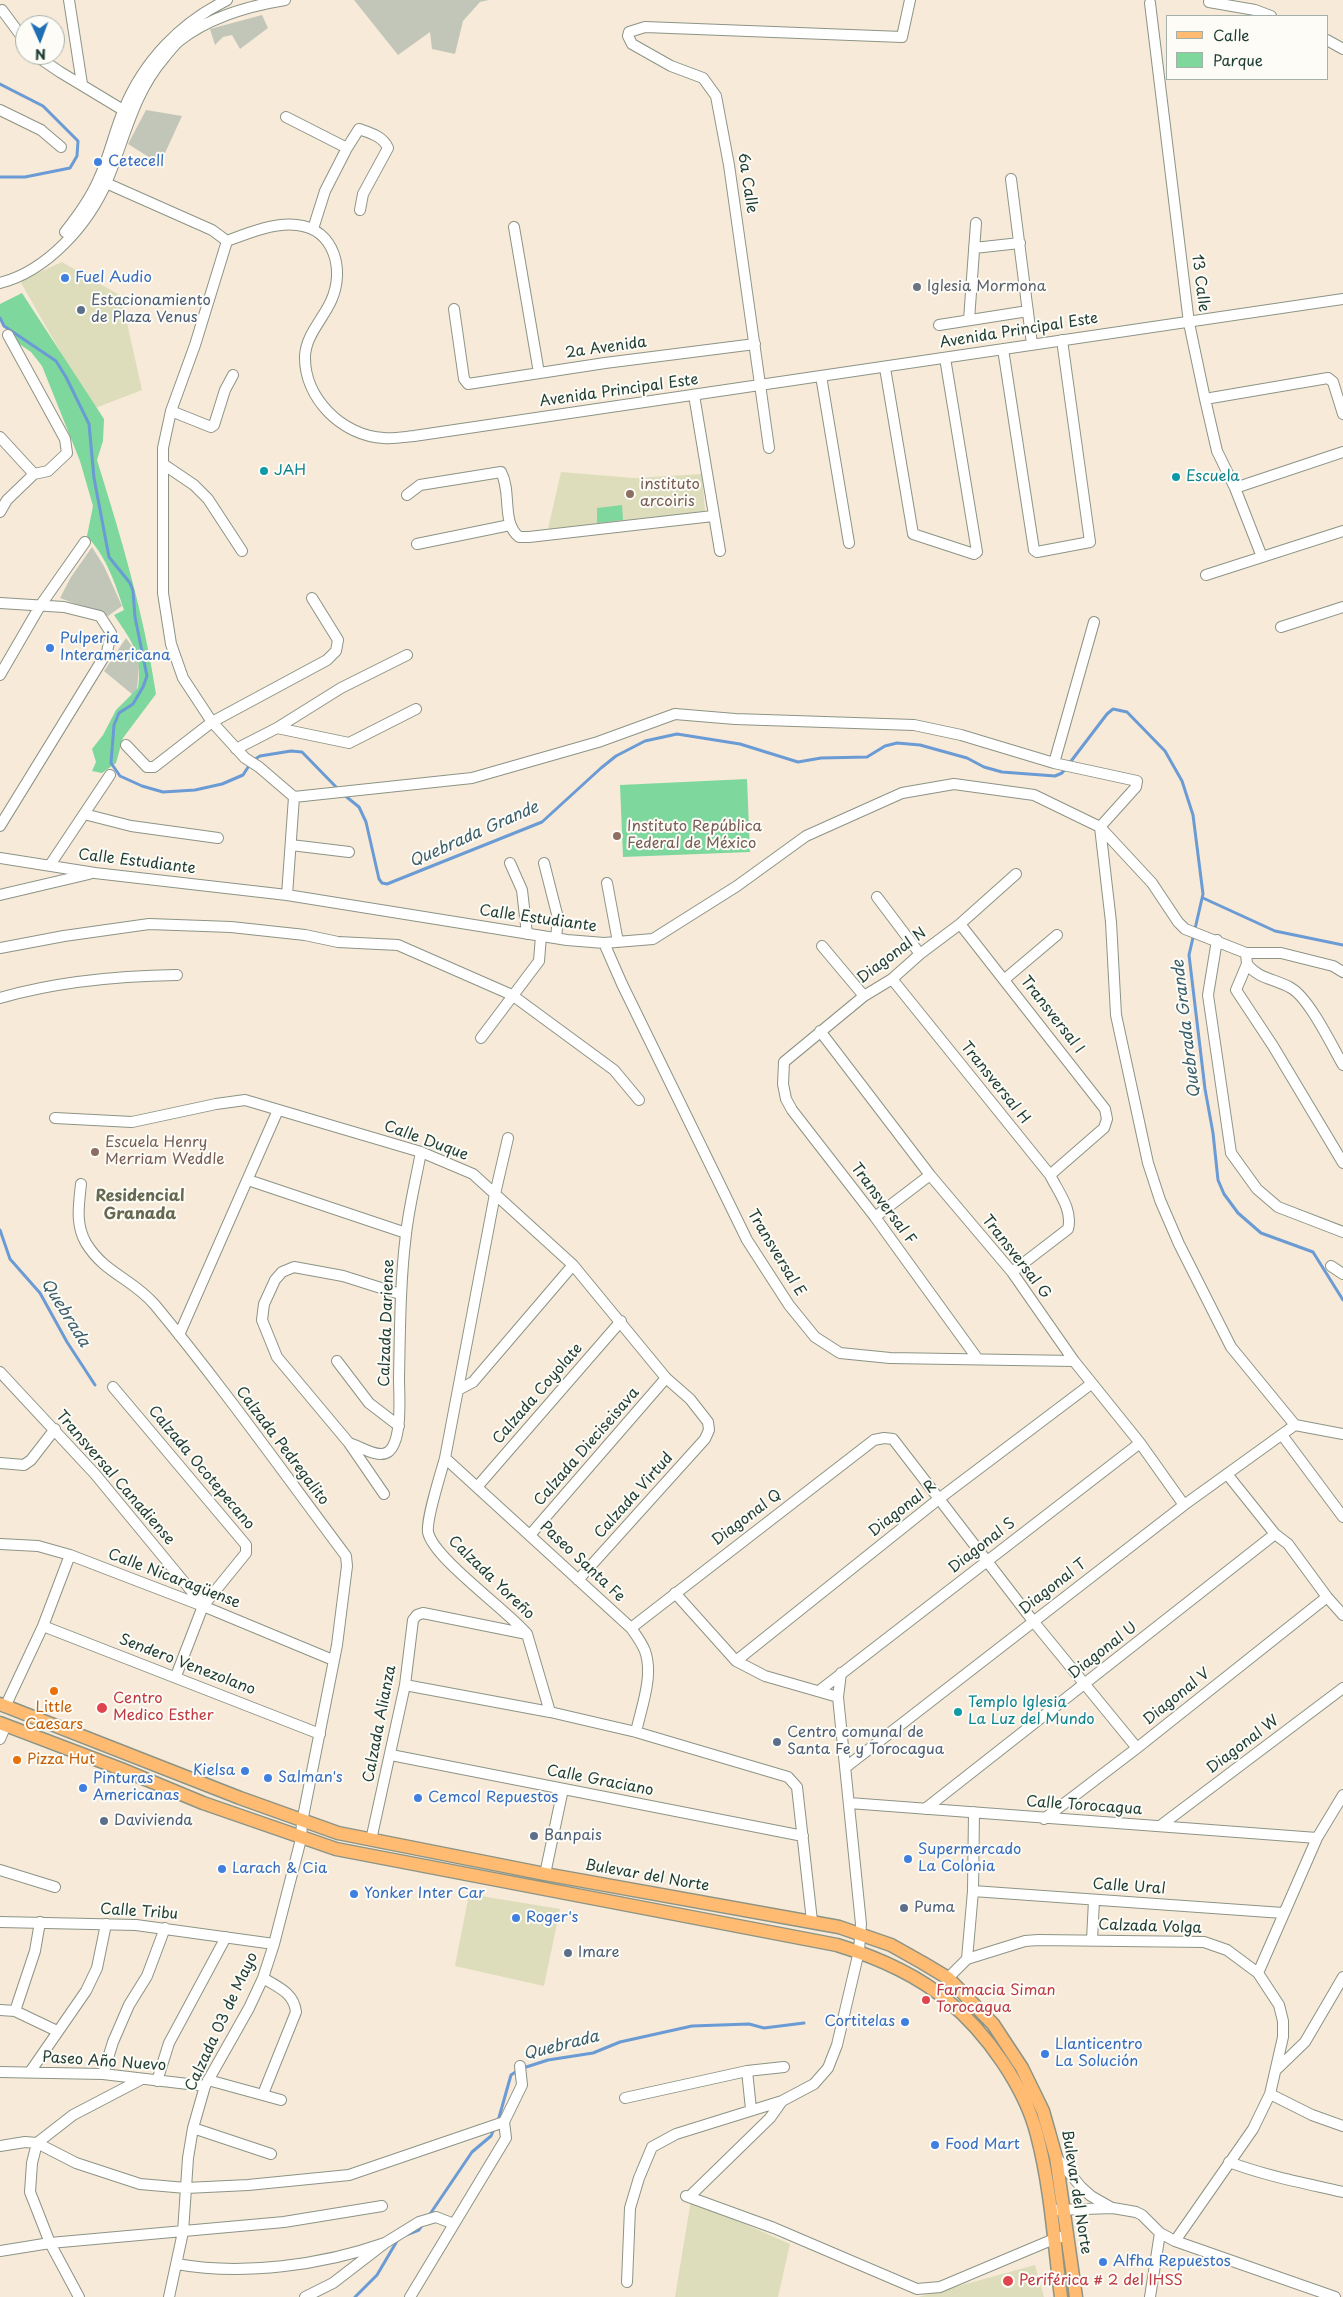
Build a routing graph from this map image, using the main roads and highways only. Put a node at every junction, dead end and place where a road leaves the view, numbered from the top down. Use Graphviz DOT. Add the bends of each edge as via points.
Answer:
graph roads {
  1 [pos="3,1706"];
  2 [pos="3,1724"];
  3 [pos="1061,2297"];
  4 [pos="1076,2297"];
  1 -- 4 [label="main road, Bulevar del Norte" via="302,1822 371,1840 545,1874 812,1921 891,1945 948,1978 993,2024 1022,2068 1044,2111 1056,2157"];
  2 -- 3 [label="main road, Bulevar del Norte" via="301,1839 365,1856 837,1945 909,1975 948,2001 983,2038 1013,2078 1031,2116 1050,2210"];
}
